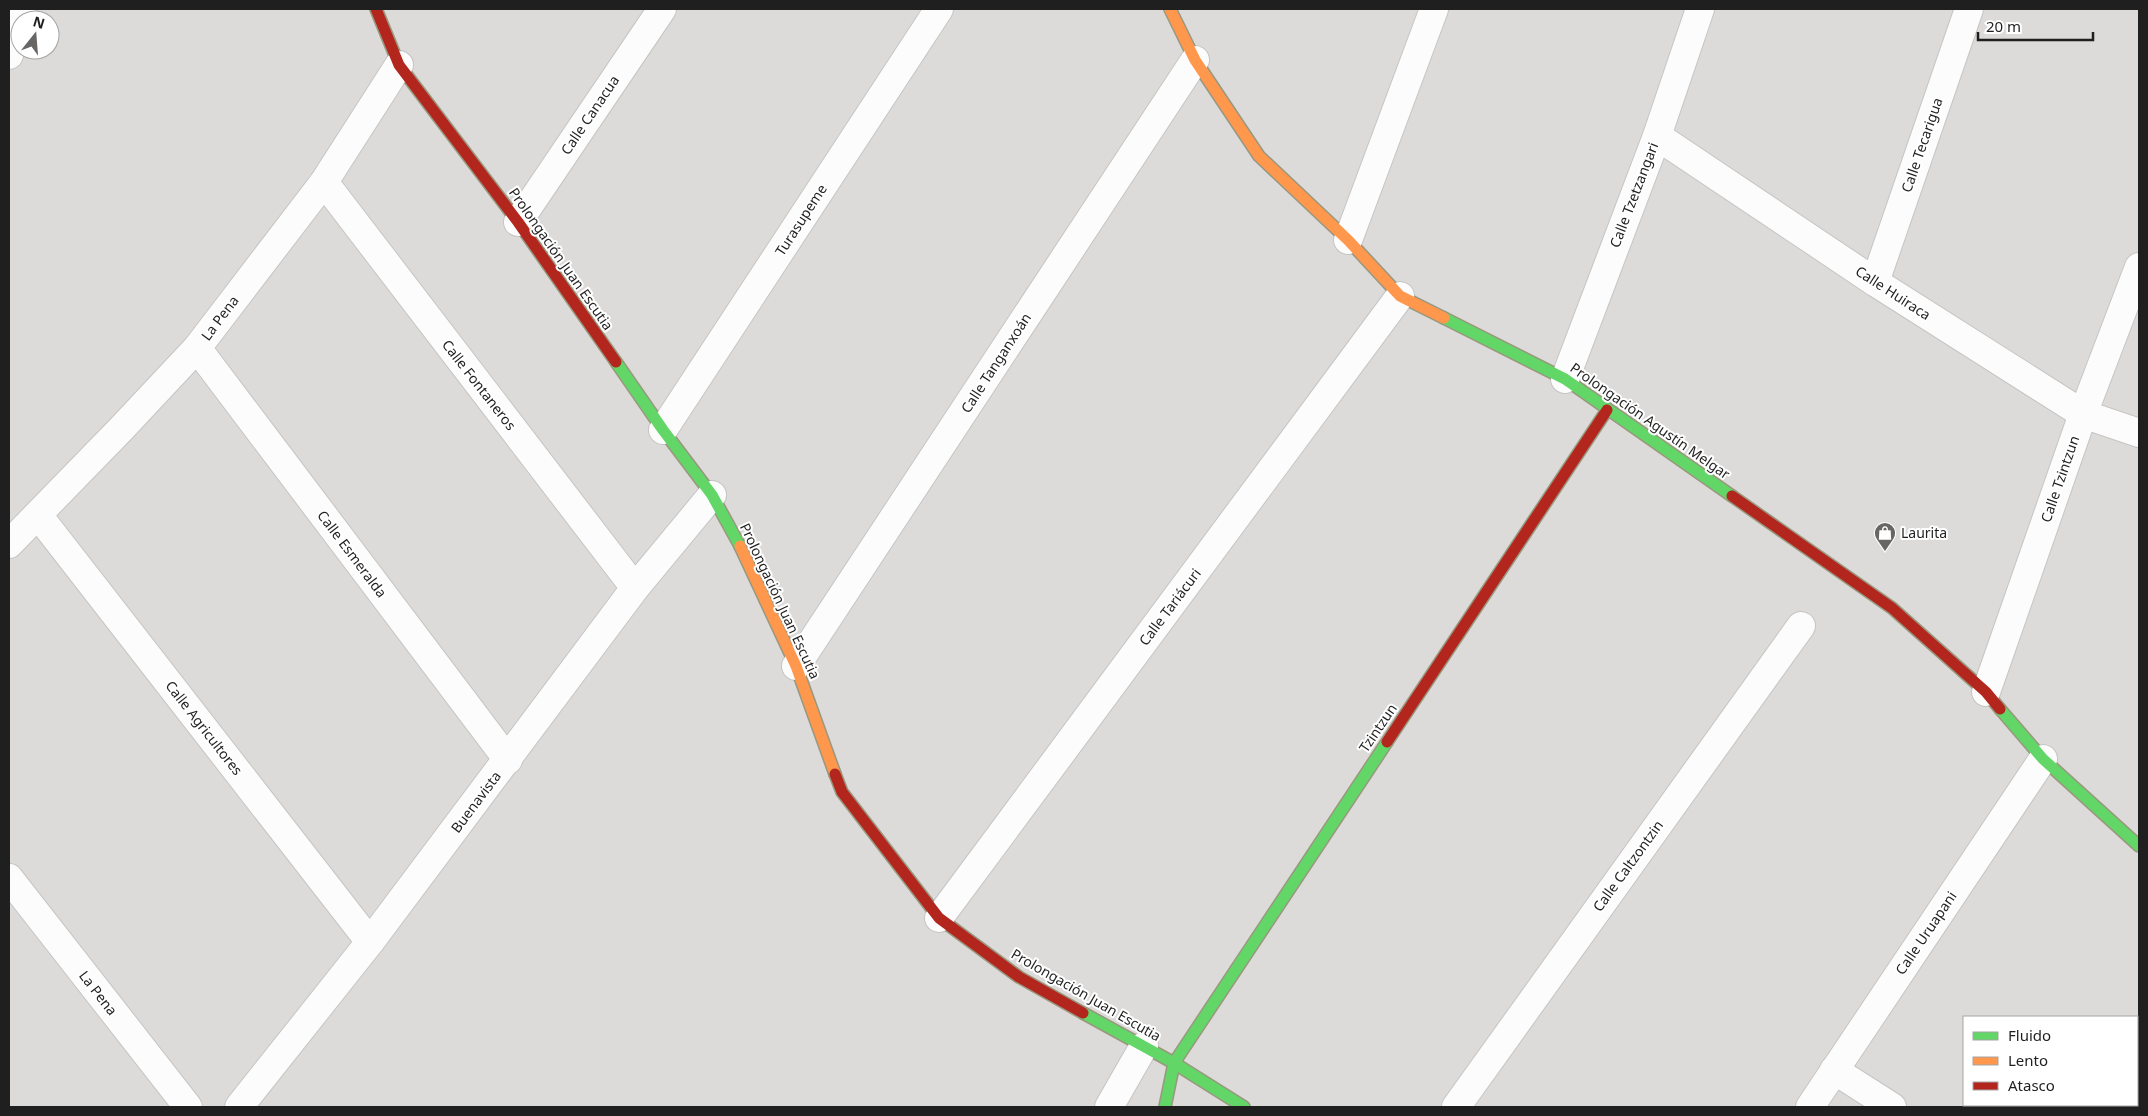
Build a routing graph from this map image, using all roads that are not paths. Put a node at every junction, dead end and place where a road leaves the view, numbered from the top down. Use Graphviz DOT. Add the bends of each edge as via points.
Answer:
graph roads {
  1 [pos="22,9"];
  2 [pos="376,9"];
  3 [pos="662,9"];
  4 [pos="939,9"];
  5 [pos="1170,9"];
  6 [pos="1434,9"];
  7 [pos="1700,9"];
  8 [pos="1969,9"];
  9 [pos="9,55"];
  10 [pos="1195,60"];
  11 [pos="399,65"];
  12 [pos="1657,136"];
  13 [pos="324,182"];
  14 [pos="518,222"];
  15 [pos="1348,240"];
  16 [pos="2139,267"];
  17 [pos="1875,282"];
  18 [pos="1400,296"];
  19 [pos="197,348"];
  20 [pos="1565,379"];
  21 [pos="1607,410"];
  22 [pos="2083,414"];
  23 [pos="663,430"];
  24 [pos="2139,433"];
  25 [pos="712,495"];
  26 [pos="38,515"];
  27 [pos="9,544"];
  28 [pos="635,588"];
  29 [pos="1801,626"];
  30 [pos="796,666"];
  31 [pos="1986,692"];
  32 [pos="2043,759"];
  33 [pos="508,760"];
  34 [pos="2139,846"];
  35 [pos="9,878"];
  36 [pos="939,918"];
  37 [pos="370,942"];
  38 [pos="1144,1046"];
  39 [pos="1174,1063"];
  40 [pos="1834,1070"];
  41 [pos="188,1107"];
  42 [pos="239,1107"];
  43 [pos="1109,1107"];
  44 [pos="1165,1107"];
  45 [pos="1244,1107"];
  46 [pos="1456,1107"];
  47 [pos="1810,1107"];
  48 [pos="1892,1107"];
  1 -- 9 [label="street"];
  2 -- 11 [label="street, Prolongación Juan Escutia"];
  3 -- 14 [label="street, Calle Canacua"];
  4 -- 23 [label="street, Turasupeme"];
  5 -- 10 [label="street, Prolongación Agustín Melgar"];
  6 -- 15 [label="street"];
  7 -- 12 [label="street, Calle Tzetzangari"];
  8 -- 17 [label="street, Calle Tecarigua"];
  10 -- 15 [label="street, Prolongación Agustín Melgar" via="1259,156"];
  10 -- 30 [label="street, Calle Tanganxoán"];
  11 -- 13 [label="street, La Pena"];
  11 -- 14 [label="street, Prolongación Juan Escutia"];
  12 -- 17 [label="street, Calle Huiraca"];
  12 -- 20 [label="street, Calle Tzetzangari"];
  13 -- 19 [label="street, La Pena"];
  13 -- 28 [label="street, Calle Fontaneros"];
  14 -- 23 [label="street, Prolongación Juan Escutia"];
  15 -- 18 [label="street, Prolongación Agustín Melgar"];
  16 -- 22 [label="street, Calle Tzintzun"];
  17 -- 22 [label="street, Calle Huiraca"];
  18 -- 20 [label="street, Prolongación Agustín Melgar"];
  18 -- 36 [label="street, Calle Tariácuri"];
  19 -- 26 [label="street, La Pena"];
  19 -- 33 [label="street, Calle Esmeralda"];
  20 -- 21 [label="street, Prolongación Agustín Melgar"];
  21 -- 31 [label="street, Prolongación Agustín Melgar" via="1892,608"];
  21 -- 39 [label="street, Tzintzun"];
  22 -- 24 [label="street, Calle Huiraca"];
  22 -- 31 [label="street, Calle Tzintzun"];
  23 -- 25 [label="street, Prolongación Juan Escutia"];
  25 -- 28 [label="street, Buenavista"];
  25 -- 30 [label="street, Prolongación Juan Escutia" via="742,550"];
  26 -- 27 [label="street, La Pena"];
  26 -- 37 [label="street, Calle Agricultores"];
  28 -- 33 [label="street, Buenavista"];
  29 -- 46 [label="street, Calle Caltzontzin"];
  30 -- 36 [label="street, Prolongación Juan Escutia" via="842,792"];
  31 -- 32 [label="street, Prolongación Agustín Melgar"];
  32 -- 34 [label="street, Prolongación Agustín Melgar"];
  32 -- 40 [label="street, Calle Uruapani"];
  33 -- 37 [label="street, Buenavista"];
  35 -- 41 [label="street, La Pena"];
  36 -- 38 [label="street, Prolongación Juan Escutia" via="1019,977"];
  37 -- 42 [label="street, Buenavista"];
  38 -- 39 [label="street, Prolongación Juan Escutia"];
  38 -- 43 [label="street"];
  39 -- 44 [label="street"];
  39 -- 45 [label="street, Prolongación Juan Escutia"];
  40 -- 47 [label="street, Calle Uruapani"];
  40 -- 48 [label="street"];
}
